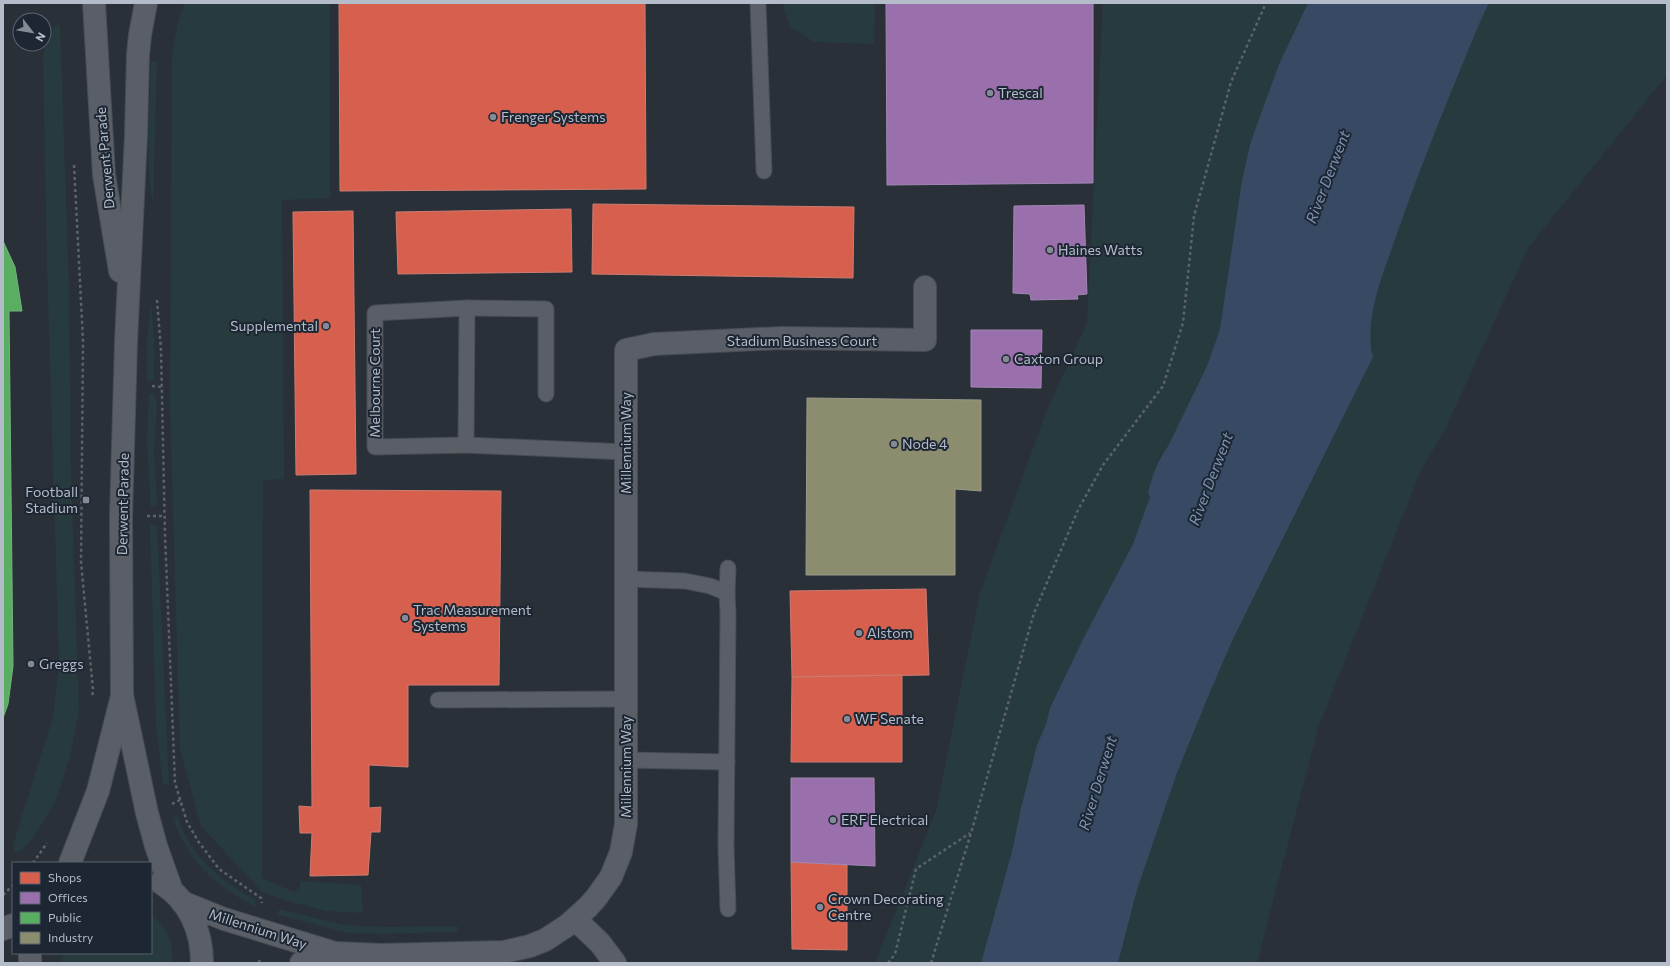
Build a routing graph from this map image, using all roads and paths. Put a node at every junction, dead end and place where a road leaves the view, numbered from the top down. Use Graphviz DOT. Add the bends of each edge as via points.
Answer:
graph roads {
  1 [pos="94,3"];
  2 [pos="146,3"];
  3 [pos="758,3"];
  4 [pos="1266,3"];
  5 [pos="74,160"];
  6 [pos="764,171"];
  7 [pos="926,287"];
  8 [pos="156,294"];
  9 [pos="467,308"];
  10 [pos="127,312"];
  11 [pos="626,350"];
  12 [pos="546,394"];
  13 [pos="466,445"];
  14 [pos="626,452"];
  15 [pos="728,568"];
  16 [pos="626,579"];
  17 [pos="727,594"];
  18 [pos="122,696"];
  19 [pos="626,699"];
  20 [pos="438,700"];
  21 [pos="90,706"];
  22 [pos="626,760"];
  23 [pos="727,762"];
  24 [pos="970,832"];
  25 [pos="70,862"];
  26 [pos="152,879"];
  27 [pos="12,886"];
  28 [pos="3,895"];
  29 [pos="177,896"];
  30 [pos="263,906"];
  31 [pos="728,909"];
  32 [pos="575,919"];
  33 [pos="335,953"];
  34 [pos="202,963"];
  35 [pos="301,963"];
  36 [pos="615,963"];
  37 [pos="888,963"];
  38 [pos="931,963"];
  1 -- 10 [label="street, Derwent Parade" via="104,175"];
  2 -- 10 [label="street, Derwent Parade" via="138,54"];
  3 -- 6 [label="lane"];
  4 -- 24 [label="path" via="1231,82 1194,216 1183,322 1163,386 1103,466 1078,510 1034,613"];
  5 -- 21 [label="path" via="83,340 81,562 93,690"];
  7 -- 11 [label="street, Stadium Business Court" via="925,340 781,338 654,344"];
  8 -- 30 [label="path" via="161,350 165,543 175,783 187,822 198,841 219,869 261,898"];
  9 -- 12 [label="lane" via="546,308"];
  9 -- 13 [label="lane"];
  9 -- 13 [label="lane, Melbourne Court" via="376,313 375,329 375,447"];
  10 -- 18 [label="street, Derwent Parade" via="121,517"];
  11 -- 14 [label="street, Millennium Way"];
  13 -- 14 [label="lane, Melbourne Court"];
  14 -- 16 [label="street, Millennium Way"];
  15 -- 17 [label="lane"];
  16 -- 17 [label="lane" via="685,580 710,586"];
  16 -- 19 [label="street, Millennium Way"];
  17 -- 23 [label="lane"];
  18 -- 25 [label="street, Derwent Parade" via="98,791"];
  18 -- 29 [label="street, Derwent Parade" via="156,846"];
  19 -- 20 [label="lane"];
  19 -- 22 [label="street, Millennium Way"];
  22 -- 23 [label="lane"];
  22 -- 32 [label="street, Millennium Way" via="626,824 621,852 605,886"];
  23 -- 31 [label="lane"];
  24 -- 37 [label="path" via="916,869 895,954"];
  24 -- 38 [label="path"];
  26 -- 29 [label="street"];
  27 -- 28 [label="path"];
  29 -- 33 [label="street, Millennium Way" via="224,919"];
  29 -- 34 [label="street" via="197,927 202,946"];
  32 -- 33 [label="street, Millennium Way" via="545,940 504,952 382,955"];
  32 -- 36 [label="street" via="600,943"];
  33 -- 35 [label="street, Millennium Way"];
}
